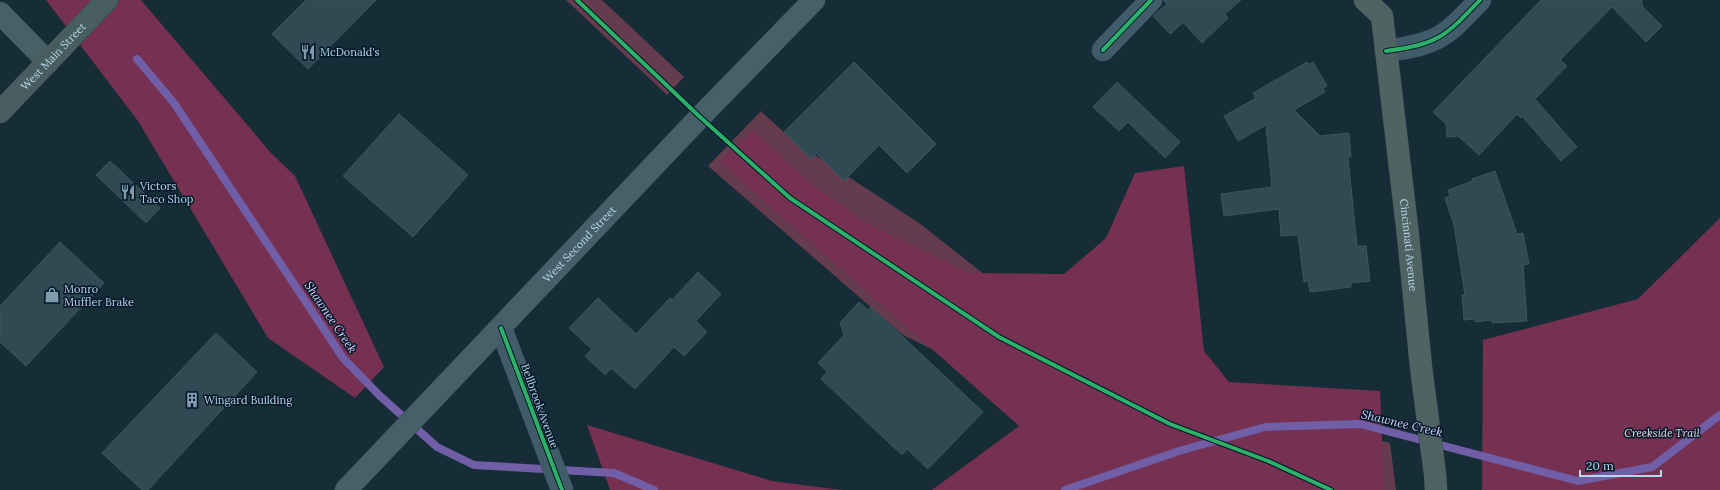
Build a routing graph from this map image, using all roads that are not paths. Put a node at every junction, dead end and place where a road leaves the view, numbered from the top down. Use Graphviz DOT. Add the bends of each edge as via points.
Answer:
graph roads {
  1 [pos="107,0"];
  2 [pos="814,0"];
  3 [pos="1151,0"];
  4 [pos="1365,0"];
  5 [pos="1480,0"];
  6 [pos="1381,8"];
  7 [pos="0,13"];
  8 [pos="1103,50"];
  9 [pos="1386,51"];
  10 [pos="48,62"];
  11 [pos="0,112"];
  12 [pos="501,328"];
  13 [pos="1435,482"];
  14 [pos="346,490"];
  15 [pos="562,490"];
  1 -- 10 [label="main road, West Main Street"];
  2 -- 12 [label="main road, West Second Street"];
  3 -- 8 [label="street"];
  4 -- 6 [label="highway"];
  5 -- 9 [label="street" via="1454,28 1441,37 1416,47"];
  6 -- 9 [label="highway, Cincinnati Avenue"];
  7 -- 10 [label="main road"];
  9 -- 13 [label="highway, Cincinnati Avenue"];
  10 -- 11 [label="main road, West Main Street"];
  12 -- 14 [label="main road, West Second Street"];
  12 -- 15 [label="street, Bellbrook Avenue"];
}
